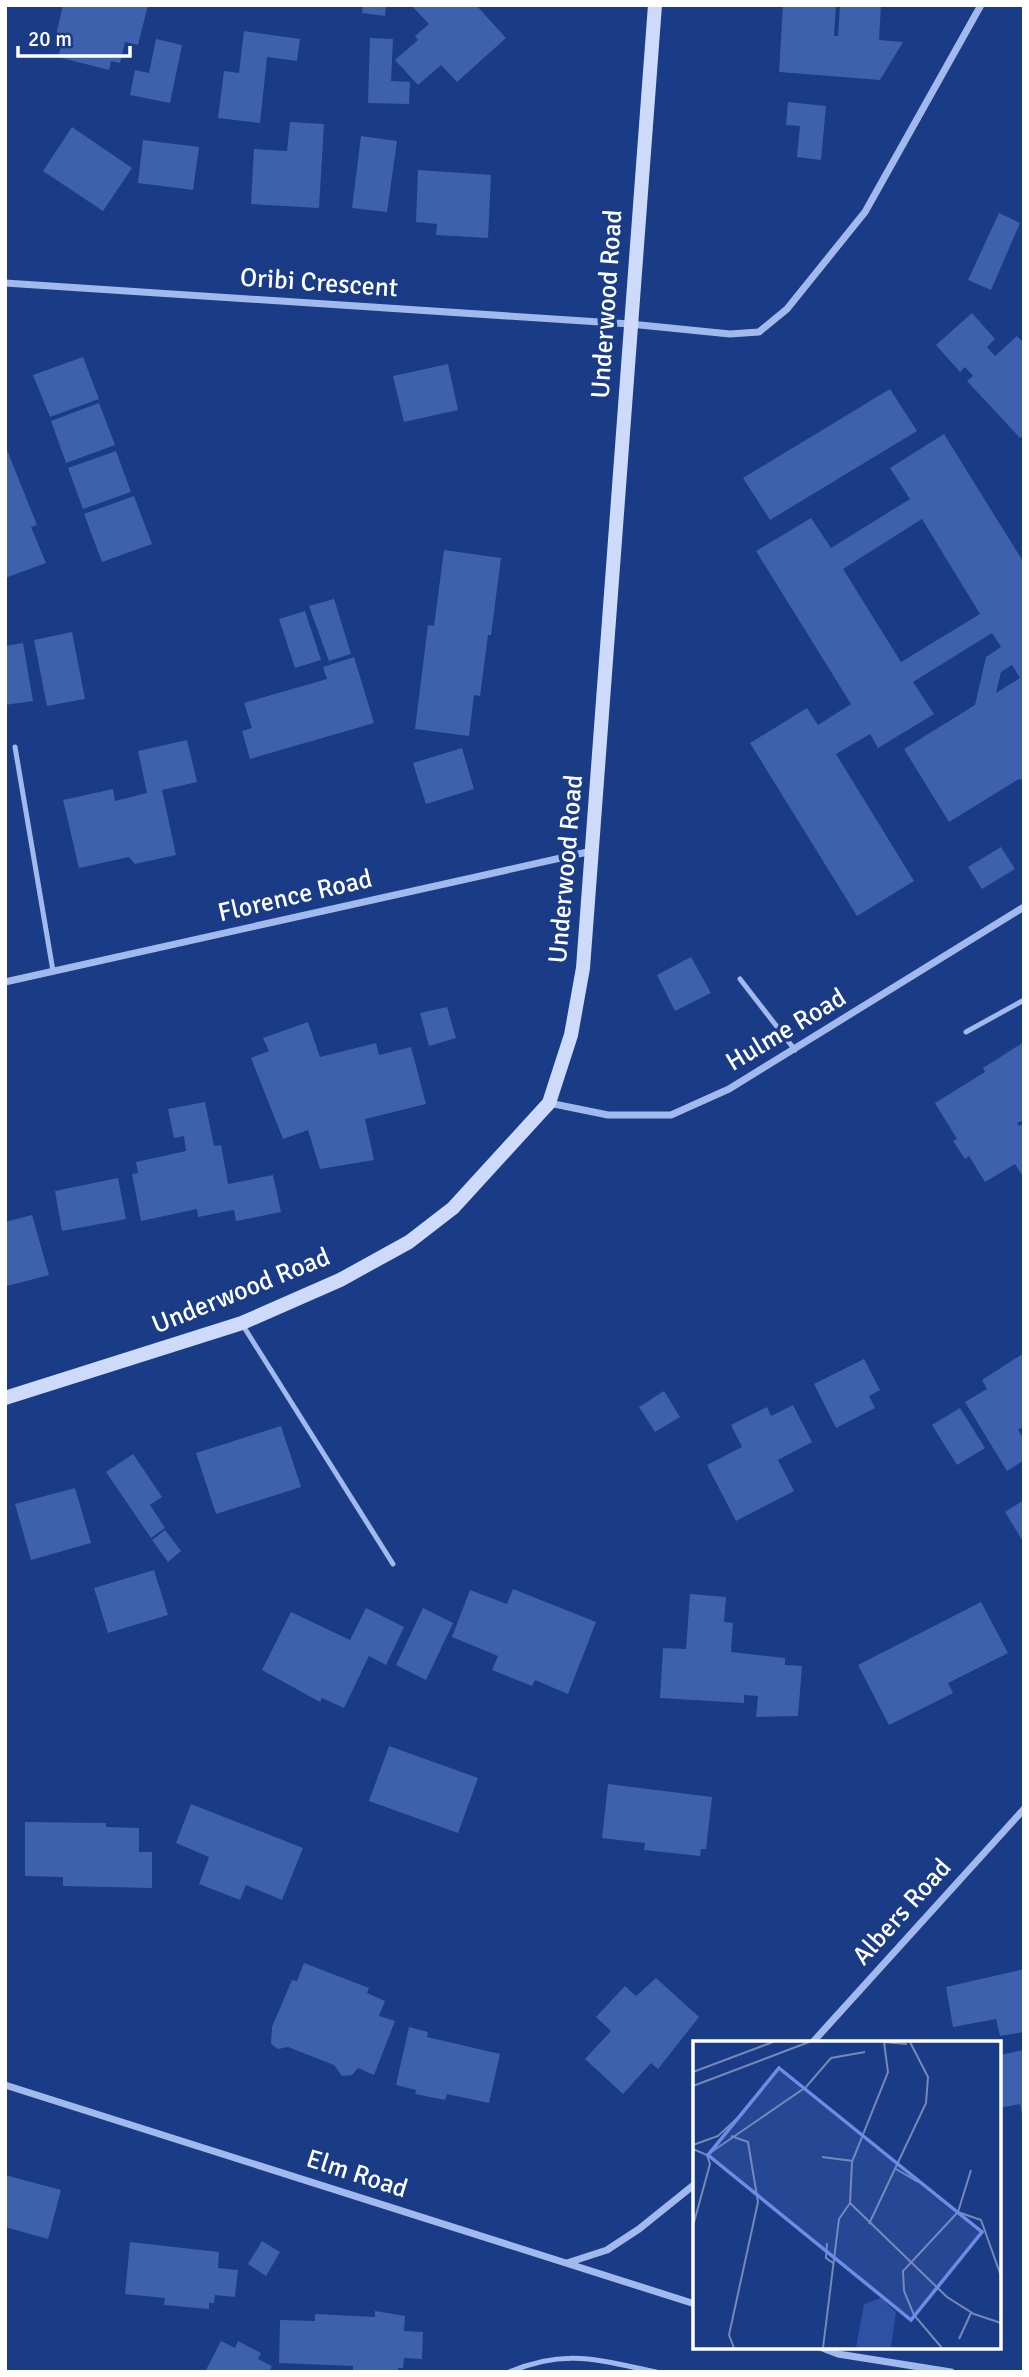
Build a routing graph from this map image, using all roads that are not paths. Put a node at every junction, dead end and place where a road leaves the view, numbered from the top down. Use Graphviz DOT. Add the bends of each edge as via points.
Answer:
graph roads {
  1 [pos="655,5"];
  2 [pos="981,5"];
  3 [pos="5,283"];
  4 [pos="629,324"];
  5 [pos="15,747"];
  6 [pos="593,850"];
  7 [pos="1024,907"];
  8 [pos="53,971"];
  9 [pos="740,978"];
  10 [pos="5,982"];
  11 [pos="1024,1000"];
  12 [pos="966,1032"];
  13 [pos="795,1050"];
  14 [pos="549,1103"];
  15 [pos="242,1323"];
  16 [pos="5,1398"];
  17 [pos="393,1564"];
  18 [pos="1024,1809"];
  19 [pos="814,2041"];
  20 [pos="5,2085"];
  21 [pos="693,2186"];
  22 [pos="567,2263"];
  23 [pos="693,2303"];
  24 [pos="825,2349"];
  25 [pos="509,2372"];
  26 [pos="656,2372"];
  27 [pos="951,2372"];
  1 -- 4 [label="main road, Underwood Road"];
  2 -- 4 [label="street, Oribi Crescent" via="865,212 787,309 759,332 730,334"];
  3 -- 4 [label="street, Oribi Crescent"];
  4 -- 6 [label="main road, Underwood Road"];
  5 -- 8 [label="lane"];
  6 -- 8 [label="street, Florence Road"];
  6 -- 14 [label="main road, Underwood Road" via="583,968 571,1035"];
  7 -- 13 [label="street, Hulme Road"];
  8 -- 10 [label="street, Florence Road"];
  9 -- 13 [label="lane"];
  11 -- 12 [label="lane"];
  13 -- 14 [label="street, Hulme Road" via="729,1089 671,1115 608,1115"];
  14 -- 15 [label="main road, Underwood Road" via="453,1208 409,1242 340,1280"];
  15 -- 16 [label="main road, Underwood Road"];
  15 -- 17 [label="lane"];
  18 -- 19 [label="street, Albers Road"];
  20 -- 22 [label="street, Elm Road"];
  21 -- 22 [label="street" via="607,2250"];
  22 -- 23 [label="street, Elm Road"];
  24 -- 27 [label="street"];
  25 -- 26 [label="lane" via="556,2356"];
}
